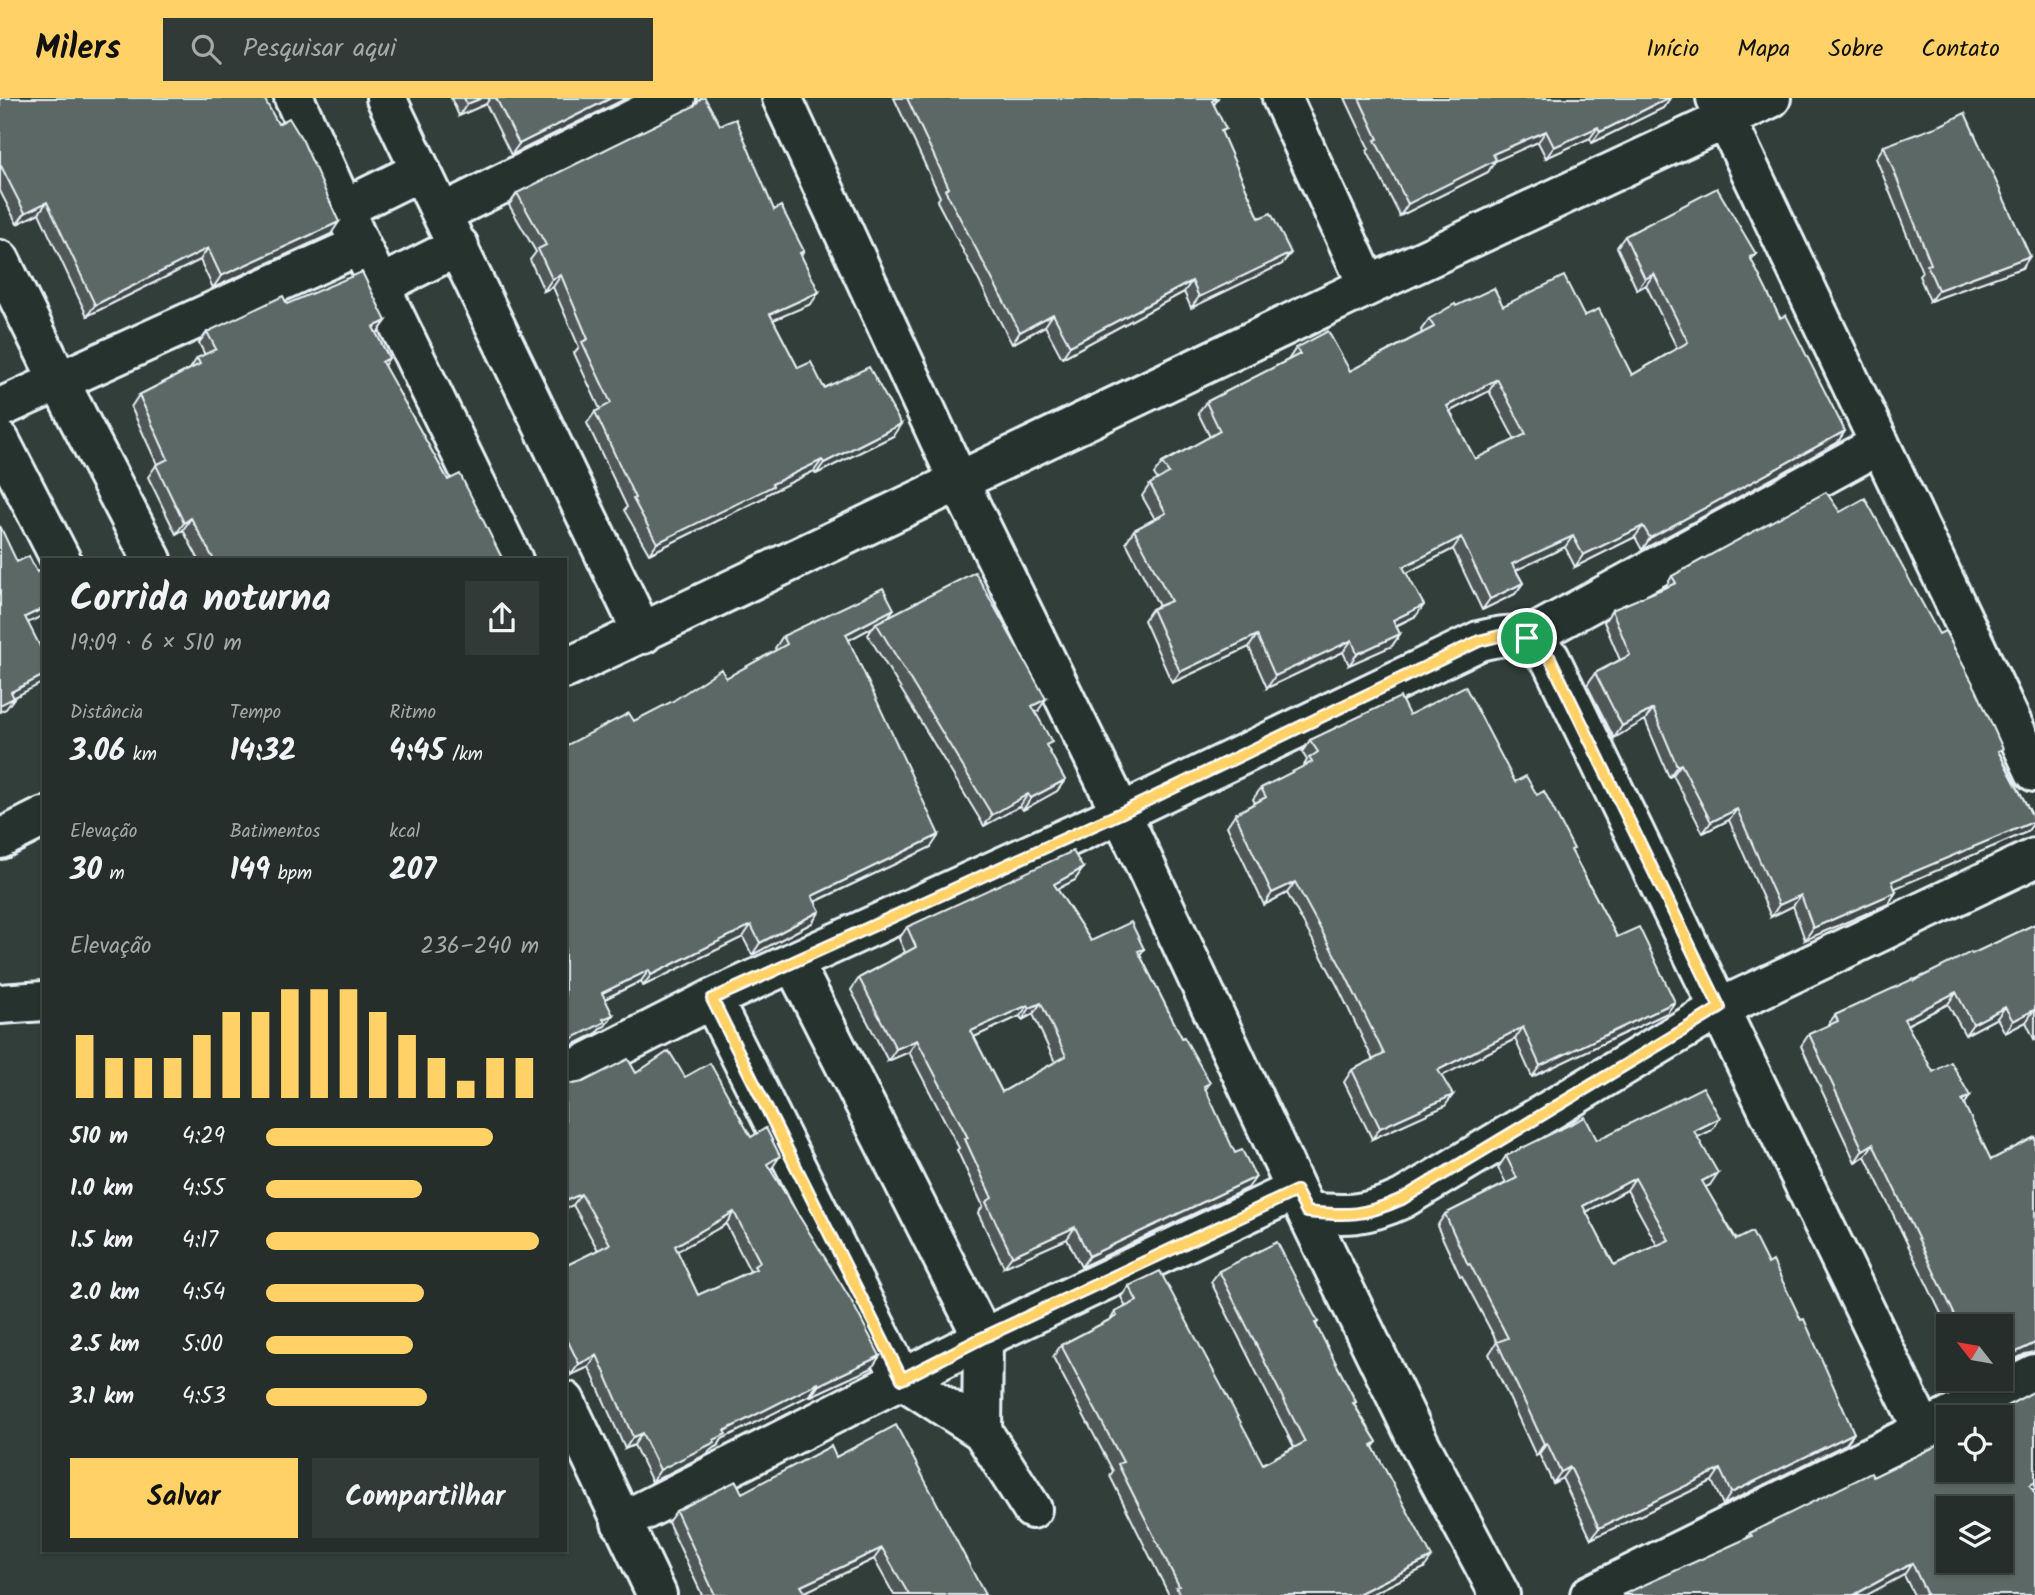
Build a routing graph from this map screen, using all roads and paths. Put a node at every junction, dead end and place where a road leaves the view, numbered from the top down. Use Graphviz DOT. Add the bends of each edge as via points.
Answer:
graph roads {
  1 [pos="293,98"];
  2 [pos="386,98"];
  3 [pos="676,98"];
  4 [pos="782,98"];
  5 [pos="1282,98"];
  6 [pos="1771,98"];
  7 [pos="1721,109"];
  8 [pos="420,171"];
  9 [pos="345,208"];
  10 [pos="451,229"];
  11 [pos="360,245"];
  12 [pos="0,260"];
  13 [pos="381,285"];
  14 [pos="1368,286"];
  15 [pos="59,381"];
  16 [pos="0,408"];
  17 [pos="0,442"];
  18 [pos="1880,444"];
  19 [pos="959,482"];
  20 [pos="60,558"];
  21 [pos="151,558"];
  22 [pos="512,558"];
  23 [pos="643,634"];
  24 [pos="1527,638"];
  25 [pos="567,668"];
  26 [pos="2035,772"];
  27 [pos="1121,813"];
  28 [pos="42,818"];
  29 [pos="0,839"];
  30 [pos="2035,858"];
  31 [pos="793,962"];
  32 [pos="712,999"];
  33 [pos="42,1000"];
  34 [pos="0,1004"];
  35 [pos="1720,1008"];
  36 [pos="567,1073"];
  37 [pos="1301,1201"];
  38 [pos="982,1338"];
  39 [pos="2035,1374"];
  40 [pos="902,1379"];
  41 [pos="567,1405"];
  42 [pos="1973,1405"];
  43 [pos="1936,1416"];
  44 [pos="1936,1423"];
  45 [pos="982,1431"];
  46 [pos="1032,1509"];
  47 [pos="621,1522"];
  48 [pos="657,1595"];
  49 [pos="1500,1595"];
  50 [pos="1590,1595"];
  1 -- 9 [label="street"];
  2 -- 8 [label="street"];
  3 -- 10 [label="street"];
  4 -- 19 [label="street"];
  5 -- 14 [label="street"];
  6 -- 7 [label="street"];
  7 -- 14 [label="street"];
  7 -- 18 [label="street"];
  8 -- 9 [label="street"];
  8 -- 10 [label="street"];
  9 -- 11 [label="street"];
  10 -- 13 [label="street"];
  10 -- 23 [label="street"];
  11 -- 13 [label="street"];
  11 -- 15 [label="street"];
  12 -- 15 [label="street"];
  13 -- 22 [label="street"];
  14 -- 19 [label="street"];
  15 -- 16 [label="street"];
  15 -- 21 [label="street"];
  17 -- 20 [label="street"];
  18 -- 24 [label="street"];
  18 -- 26 [label="street"];
  19 -- 23 [label="street"];
  19 -- 27 [label="street"];
  23 -- 25 [label="street"];
  24 -- 27 [label="street" via="1503,635 1479,641"];
  24 -- 35 [label="street" via="1550,658"];
  27 -- 31 [label="street"];
  27 -- 37 [label="street"];
  28 -- 29 [label="street"];
  30 -- 35 [label="street"];
  31 -- 32 [label="street"];
  31 -- 38 [label="street"];
  32 -- 36 [label="street"];
  32 -- 40 [label="street"];
  33 -- 34 [label="street"];
  35 -- 37 [label="street" via="1402,1199 1347,1216"];
  35 -- 43 [label="street"];
  37 -- 38 [label="street"];
  37 -- 49 [label="street" via="1415,1435"];
  38 -- 40 [label="street"];
  38 -- 45 [label="street"];
  39 -- 42 [label="street"];
  40 -- 45 [label="street"];
  40 -- 47 [label="street"];
  41 -- 47 [label="street"];
  44 -- 50 [label="street"];
  45 -- 46 [label="street"];
  47 -- 48 [label="street"];
}
